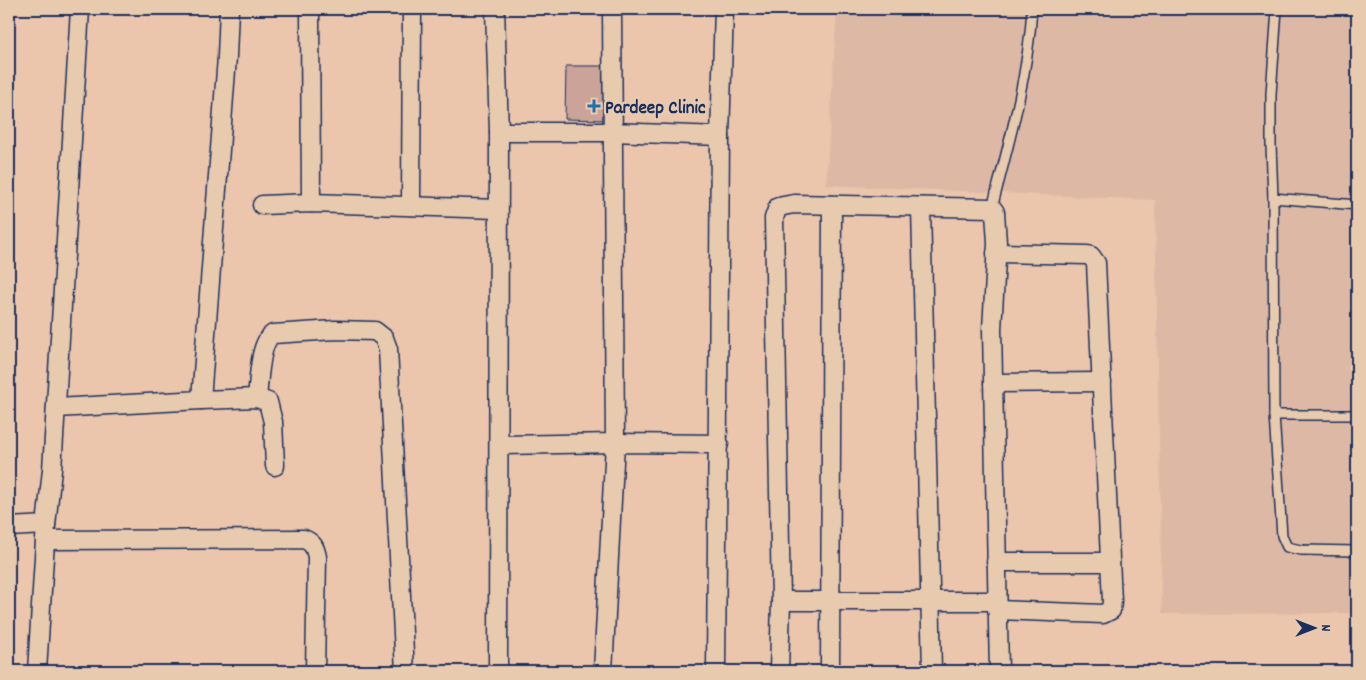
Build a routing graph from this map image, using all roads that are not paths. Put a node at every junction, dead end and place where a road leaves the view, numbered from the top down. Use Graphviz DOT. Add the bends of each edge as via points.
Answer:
graph roads {
  1 [pos="80,9"];
  2 [pos="229,9"];
  3 [pos="310,9"];
  4 [pos="412,9"];
  5 [pos="496,9"];
  6 [pos="612,9"];
  7 [pos="724,9"];
  8 [pos="1032,9"];
  9 [pos="1277,9"];
  10 [pos="498,132"];
  11 [pos="612,132"];
  12 [pos="720,136"];
  13 [pos="1273,198"];
  14 [pos="310,203"];
  15 [pos="262,205"];
  16 [pos="832,205"];
  17 [pos="1357,205"];
  18 [pos="411,206"];
  19 [pos="921,207"];
  20 [pos="992,208"];
  21 [pos="498,209"];
  22 [pos="996,253"];
  23 [pos="1102,382"];
  24 [pos="993,383"];
  25 [pos="257,398"];
  26 [pos="201,400"];
  27 [pos="56,408"];
  28 [pos="1357,415"];
  29 [pos="1274,416"];
  30 [pos="615,443"];
  31 [pos="719,444"];
  32 [pos="500,445"];
  33 [pos="275,466"];
  34 [pos="9,527"];
  35 [pos="46,533"];
  36 [pos="1357,551"];
  37 [pos="996,562"];
  38 [pos="1110,562"];
  39 [pos="780,601"];
  40 [pos="830,601"];
  41 [pos="931,601"];
  42 [pos="996,606"];
  43 [pos="37,671"];
  44 [pos="315,671"];
  45 [pos="405,671"];
  46 [pos="498,671"];
  47 [pos="603,671"];
  48 [pos="716,671"];
  49 [pos="778,671"];
  50 [pos="830,671"];
  51 [pos="932,671"];
  52 [pos="999,671"];
  1 -- 27 [label="street"];
  2 -- 26 [label="street"];
  3 -- 14 [label="street"];
  4 -- 18 [label="street"];
  5 -- 10 [label="street"];
  6 -- 11 [label="street"];
  7 -- 12 [label="street"];
  8 -- 20 [label="lane" via="1013,128"];
  9 -- 13 [label="lane" via="1271,94"];
  10 -- 11 [label="street"];
  10 -- 21 [label="street"];
  11 -- 12 [label="street"];
  11 -- 30 [label="street"];
  12 -- 31 [label="street"];
  13 -- 17 [label="lane"];
  13 -- 29 [label="lane"];
  14 -- 15 [label="street"];
  14 -- 18 [label="street"];
  16 -- 19 [label="street"];
  16 -- 39 [label="street" via="782,205 774,218"];
  16 -- 40 [label="street"];
  18 -- 21 [label="street"];
  19 -- 20 [label="street"];
  19 -- 41 [label="street"];
  20 -- 22 [label="street" via="996,217"];
  21 -- 32 [label="street"];
  22 -- 23 [label="street" via="1087,254 1094,259"];
  22 -- 24 [label="street"];
  23 -- 24 [label="street"];
  23 -- 38 [label="street"];
  24 -- 37 [label="street"];
  25 -- 26 [label="street"];
  25 -- 33 [label="street" via="268,402 272,411"];
  25 -- 45 [label="street" via="263,347 273,334 375,331 384,338 388,358"];
  26 -- 27 [label="street"];
  27 -- 35 [label="street"];
  28 -- 29 [label="lane"];
  29 -- 36 [label="lane" via="1280,524 1287,547"];
  30 -- 31 [label="street"];
  30 -- 32 [label="street"];
  30 -- 47 [label="street"];
  31 -- 48 [label="street"];
  32 -- 46 [label="street"];
  34 -- 35 [label="street"];
  35 -- 43 [label="street"];
  35 -- 44 [label="street" via="304,539 310,542 317,557"];
  37 -- 38 [label="street"];
  37 -- 42 [label="street"];
  38 -- 42 [label="street" via="1112,601 1111,610 1107,613 1097,615"];
  39 -- 40 [label="street"];
  39 -- 49 [label="street"];
  40 -- 41 [label="street"];
  40 -- 50 [label="street"];
  41 -- 42 [label="street"];
  41 -- 51 [label="street"];
  42 -- 52 [label="street"];
}
